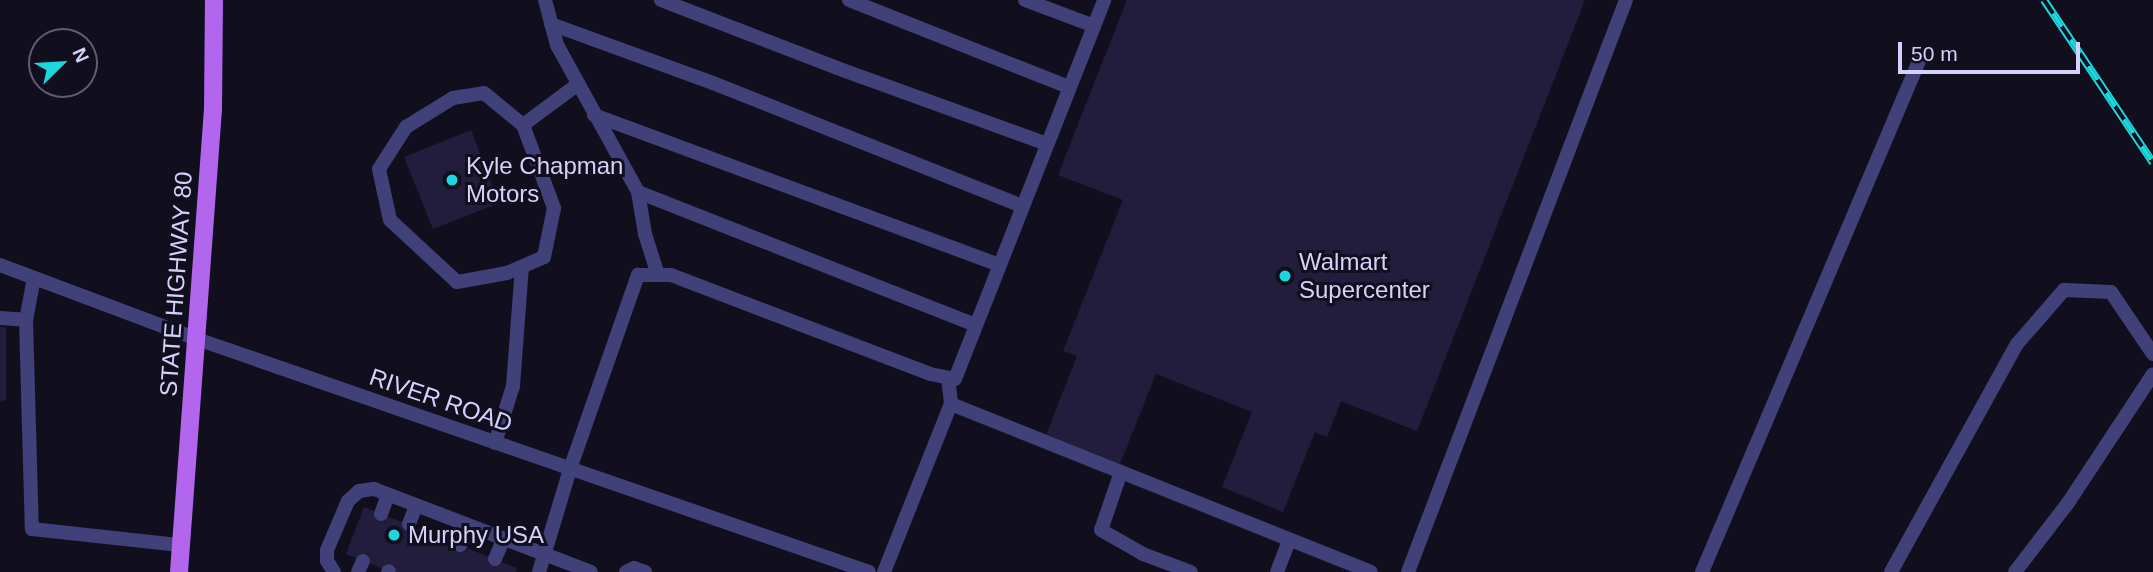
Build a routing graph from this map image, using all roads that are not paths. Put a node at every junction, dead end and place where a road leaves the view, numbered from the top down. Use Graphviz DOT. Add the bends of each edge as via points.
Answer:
graph roads {
  1 [pos="214,0"];
  2 [pos="545,0"];
  3 [pos="661,0"];
  4 [pos="849,0"];
  5 [pos="1025,0"];
  6 [pos="1104,0"];
  7 [pos="1626,0"];
  8 [pos="551,24"];
  9 [pos="1094,26"];
  10 [pos="1919,61"];
  11 [pos="578,84"];
  12 [pos="1069,87"];
  13 [pos="594,115"];
  14 [pos="523,125"];
  15 [pos="1047,144"];
  16 [pos="638,192"];
  17 [pos="1022,206"];
  18 [pos="0,265"];
  19 [pos="999,265"];
  20 [pos="522,267"];
  21 [pos="658,275"];
  22 [pos="34,278"];
  23 [pos="0,318"];
  24 [pos="26,320"];
  25 [pos="975,325"];
  26 [pos="197,339"];
  27 [pos="2153,354"];
  28 [pos="2153,374"];
  29 [pos="948,378"];
  30 [pos="951,404"];
  31 [pos="495,443"];
  32 [pos="569,469"];
  33 [pos="1121,472"];
  34 [pos="388,495"];
  35 [pos="416,506"];
  36 [pos="381,514"];
  37 [pos="409,524"];
  38 [pos="468,526"];
  39 [pos="503,540"];
  40 [pos="1289,540"];
  41 [pos="180,545"];
  42 [pos="460,545"];
  43 [pos="545,556"];
  44 [pos="495,559"];
  45 [pos="178,572"];
  46 [pos="334,572"];
  47 [pos="539,572"];
  48 [pos="591,572"];
  49 [pos="626,572"];
  50 [pos="645,572"];
  51 [pos="869,572"];
  52 [pos="884,572"];
  53 [pos="1191,572"];
  54 [pos="1277,572"];
  55 [pos="1371,572"];
  56 [pos="1408,572"];
  57 [pos="1702,572"];
  58 [pos="1891,572"];
  59 [pos="2015,572"];
  1 -- 26 [label="main road, STATE HIGHWAY 80" via="213,110"];
  2 -- 8 [label="street"];
  3 -- 15 [label="street"];
  4 -- 12 [label="street"];
  5 -- 9 [label="street"];
  6 -- 9 [label="street"];
  7 -- 56 [label="street"];
  8 -- 11 [label="street"];
  8 -- 17 [label="street"];
  9 -- 12 [label="street"];
  10 -- 57 [label="street"];
  11 -- 13 [label="street"];
  11 -- 14 [label="street"];
  12 -- 15 [label="street"];
  13 -- 16 [label="street"];
  13 -- 19 [label="street"];
  14 -- 20 [label="street" via="554,208 544,257"];
  14 -- 20 [label="street" via="484,93 453,98 406,127 379,169 390,220 457,282"];
  15 -- 17 [label="street"];
  16 -- 21 [label="street"];
  16 -- 25 [label="street"];
  17 -- 19 [label="street"];
  18 -- 22 [label="street, RIVER ROAD"];
  19 -- 25 [label="street"];
  20 -- 31 [label="street" via="513,386"];
  21 -- 29 [label="street" via="671,275"];
  21 -- 32 [label="street" via="638,275"];
  22 -- 24 [label="street"];
  22 -- 26 [label="street, RIVER ROAD"];
  23 -- 24 [label="street"];
  24 -- 41 [label="street" via="32,529"];
  25 -- 29 [label="street" via="955,379"];
  26 -- 31 [label="street, RIVER ROAD"];
  26 -- 41 [label="main road, STATE HIGHWAY 80"];
  27 -- 58 [label="street" via="2111,292 2064,290 2017,344"];
  28 -- 59 [label="street" via="2068,503"];
  29 -- 30 [label="street"];
  30 -- 33 [label="street"];
  30 -- 52 [label="street"];
  31 -- 32 [label="street, RIVER ROAD"];
  32 -- 43 [label="street"];
  32 -- 51 [label="street, RIVER ROAD"];
  33 -- 40 [label="street"];
  33 -- 53 [label="street" via="1101,530 1143,554"];
  34 -- 35 [label="street"];
  34 -- 36 [label="street"];
  34 -- 46 [label="street" via="374,489 359,491 348,501 327,550"];
  35 -- 37 [label="street"];
  35 -- 38 [label="street"];
  38 -- 39 [label="street"];
  38 -- 42 [label="street"];
  39 -- 43 [label="street"];
  39 -- 44 [label="street"];
  40 -- 54 [label="street"];
  40 -- 55 [label="street"];
  41 -- 45 [label="main road, STATE HIGHWAY 80"];
  43 -- 47 [label="street"];
  43 -- 48 [label="street"];
  49 -- 50 [label="street" via="634,568"];
}
